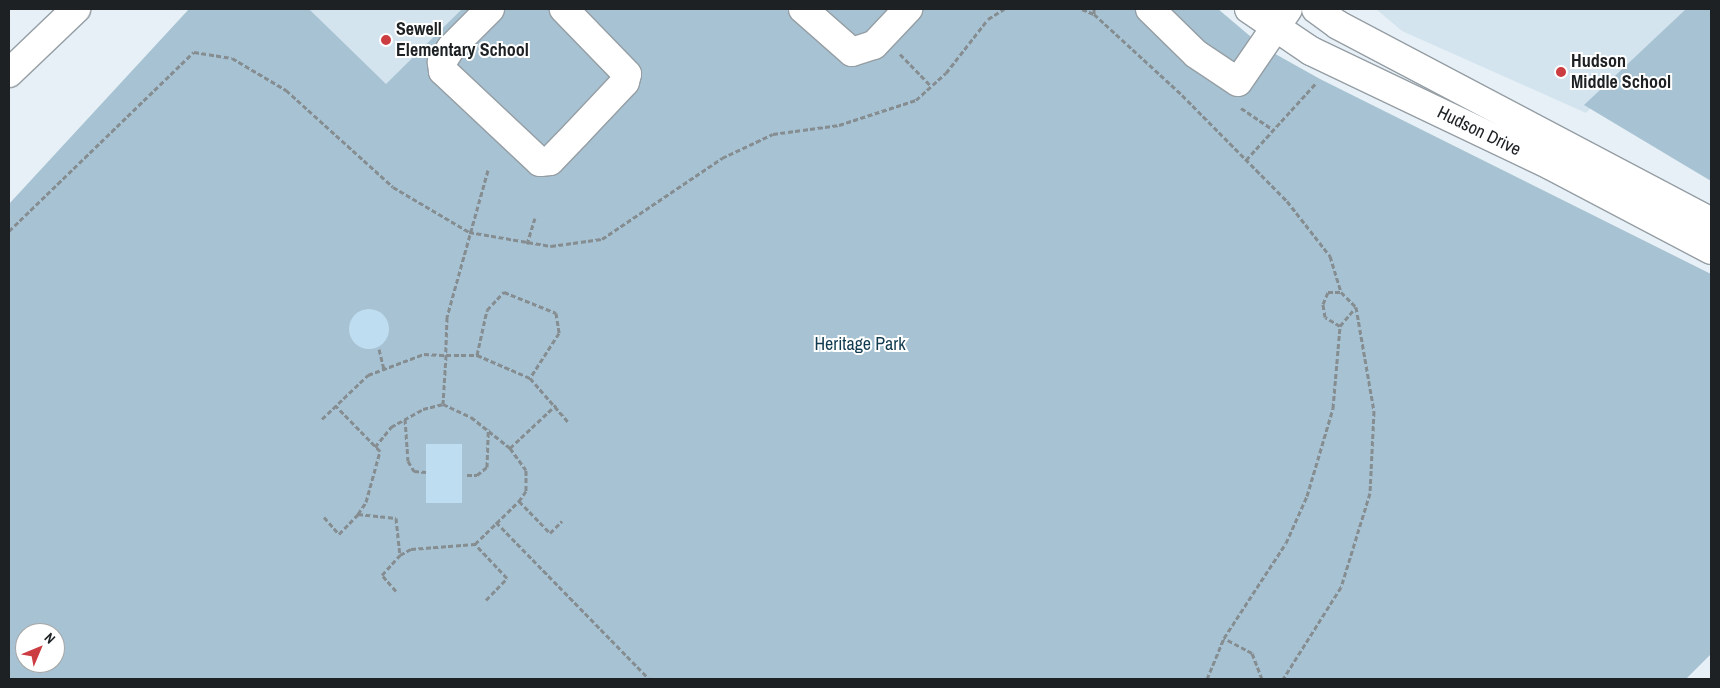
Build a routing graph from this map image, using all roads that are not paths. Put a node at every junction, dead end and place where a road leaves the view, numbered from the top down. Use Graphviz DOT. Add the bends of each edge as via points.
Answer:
graph roads {
  1 [pos="76,9"];
  2 [pos="490,9"];
  3 [pos="564,9"];
  4 [pos="803,9"];
  5 [pos="908,9"];
  6 [pos="1150,9"];
  7 [pos="1249,9"];
  8 [pos="1316,9"];
  9 [pos="1283,18"];
  10 [pos="9,73"];
  11 [pos="1711,222"];
  12 [pos="1711,250"];
  1 -- 10 [label="street"];
  2 -- 3 [label="street" via="450,48 442,62 443,71 540,162 550,161 625,82 627,74"];
  4 -- 5 [label="street" via="852,52 874,45"];
  6 -- 9 [label="street" via="1196,54 1238,82"];
  7 -- 9 [label="street, Hudson Drive"];
  8 -- 11 [label="street, Hudson Drive" via="1338,25"];
  9 -- 12 [label="street, Hudson Drive" via="1311,51 1550,165"];
}
